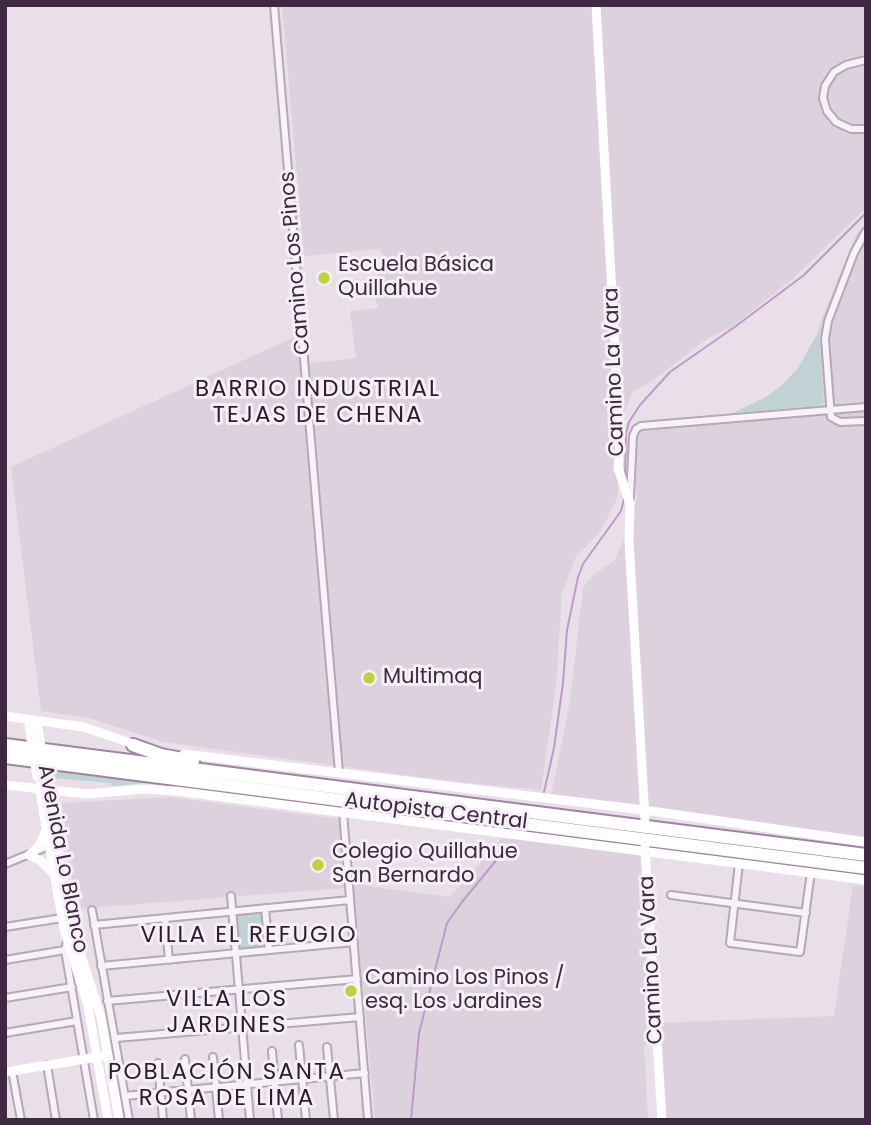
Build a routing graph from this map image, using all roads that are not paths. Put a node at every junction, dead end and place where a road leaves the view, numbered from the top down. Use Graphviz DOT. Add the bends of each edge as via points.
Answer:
graph roads {
  1 [pos="274,5"];
  2 [pos="596,5"];
  3 [pos="866,60"];
  4 [pos="866,129"];
  5 [pos="866,231"];
  6 [pos="866,407"];
  7 [pos="856,408"];
  8 [pos="829,410"];
  9 [pos="857,421"];
  10 [pos="866,421"];
  11 [pos="629,496"];
  12 [pos="5,716"];
  13 [pos="33,723"];
  14 [pos="133,744"];
  15 [pos="5,745"];
  16 [pos="5,757"];
  17 [pos="339,772"];
  18 [pos="286,780"];
  19 [pos="5,785"];
  20 [pos="44,790"];
  21 [pos="343,812"];
  22 [pos="645,815"];
  23 [pos="46,827"];
  24 [pos="866,842"];
  25 [pos="53,843"];
  26 [pos="645,848"];
  27 [pos="665,853"];
  28 [pos="29,855"];
  29 [pos="866,855"];
  30 [pos="5,863"];
  31 [pos="739,863"];
  32 [pos="866,868"];
  33 [pos="646,870"];
  34 [pos="811,872"];
  35 [pos="55,877"];
  36 [pos="866,880"];
  37 [pos="671,895"];
  38 [pos="231,896"];
  39 [pos="350,900"];
  40 [pos="735,903"];
  41 [pos="265,908"];
  42 [pos="92,910"];
  43 [pos="232,911"];
  44 [pos="806,913"];
  45 [pos="62,918"];
  46 [pos="165,918"];
  47 [pos="94,925"];
  48 [pos="5,927"];
  49 [pos="354,942"];
  50 [pos="66,945"];
  51 [pos="269,950"];
  52 [pos="236,953"];
  53 [pos="5,960"];
  54 [pos="169,960"];
  55 [pos="101,967"];
  56 [pos="357,979"];
  57 [pos="72,987"];
  58 [pos="238,989"];
  59 [pos="5,998"];
  60 [pos="107,1001"];
  61 [pos="360,1017"];
  62 [pos="77,1021"];
  63 [pos="241,1027"];
  64 [pos="5,1033"];
  65 [pos="116,1038"];
  66 [pos="299,1045"];
  67 [pos="327,1047"];
  68 [pos="272,1051"];
  69 [pos="108,1055"];
  70 [pos="213,1057"];
  71 [pos="84,1059"];
  72 [pos="185,1059"];
  73 [pos="158,1063"];
  74 [pos="47,1065"];
  75 [pos="9,1071"];
  76 [pos="365,1073"];
  77 [pos="659,1073"];
  78 [pos="330,1076"];
  79 [pos="302,1079"];
  80 [pos="275,1082"];
  81 [pos="246,1084"];
  82 [pos="216,1087"];
  83 [pos="188,1090"];
  84 [pos="160,1093"];
  85 [pos="125,1096"];
  86 [pos="21,1120"];
  87 [pos="56,1120"];
  88 [pos="94,1120"];
  89 [pos="108,1120"];
  90 [pos="119,1120"];
  91 [pos="129,1120"];
  92 [pos="163,1120"];
  93 [pos="191,1120"];
  94 [pos="219,1120"];
  95 [pos="250,1120"];
  96 [pos="278,1120"];
  97 [pos="306,1120"];
  98 [pos="334,1120"];
  99 [pos="368,1120"];
  100 [pos="656,1120"];
  101 [pos="662,1120"];
  1 -- 17 [label="street, Camino Los Pinos"];
  2 -- 11 [label="street, Camino La Vara" via="620,428 617,466"];
  3 -- 4 [label="street" via="834,72 823,98 836,122 851,130"];
  5 -- 8 [label="street" via="827,327"];
  6 -- 7 [label="street"];
  7 -- 8 [label="street"];
  7 -- 9 [label="street"];
  8 -- 9 [label="street" via="837,421"];
  8 -- 11 [label="street" via="638,428 633,436"];
  9 -- 10 [label="street"];
  11 -- 22 [label="street, Camino La Vara"];
  12 -- 13 [label="street"];
  13 -- 14 [label="street" via="84,727"];
  13 -- 20 [label="street, Avenida Lo Blanco, bridge"];
  14 -- 17 [label="street"];
  14 -- 18 [label="highway" via="170,757"];
  15 -- 18 [label="highway, Autopista Central"];
  16 -- 32 [label="highway, Autopista Central"];
  17 -- 22 [label="street"];
  18 -- 29 [label="highway, Autopista Central"];
  19 -- 20 [label="street"];
  20 -- 21 [label="street" via="88,794 165,789"];
  20 -- 23 [label="street, Avenida Lo Blanco"];
  20 -- 25 [label="street, Avenida Lo Blanco"];
  21 -- 26 [label="street"];
  21 -- 39 [label="street"];
  22 -- 24 [label="street"];
  23 -- 25 [label="street, Avenida Lo Blanco"];
  23 -- 28 [label="street" via="41,842"];
  25 -- 28 [label="street"];
  25 -- 35 [label="street, Avenida Lo Blanco"];
  25 -- 69 [label="street, Avenida Lo Blanco"];
  26 -- 27 [label="street"];
  26 -- 33 [label="street, Camino La Vara"];
  27 -- 31 [label="street"];
  27 -- 33 [label="street"];
  28 -- 30 [label="street"];
  28 -- 35 [label="street"];
  31 -- 34 [label="street"];
  31 -- 40 [label="street"];
  33 -- 77 [label="street, Camino La Vara"];
  34 -- 36 [label="street"];
  34 -- 44 [label="street"];
  35 -- 45 [label="street, Avenida Lo Blanco"];
  37 -- 40 [label="street"];
  38 -- 43 [label="street"];
  39 -- 41 [label="street"];
  39 -- 49 [label="street"];
  40 -- 44 [label="street"];
  40 -- 44 [label="street" via="730,943 800,952"];
  41 -- 43 [label="street"];
  41 -- 51 [label="street"];
  42 -- 47 [label="street, Avenida Lo Blanco"];
  43 -- 46 [label="street"];
  43 -- 52 [label="street"];
  45 -- 48 [label="street"];
  45 -- 50 [label="street, Avenida Lo Blanco"];
  46 -- 47 [label="street"];
  46 -- 54 [label="street"];
  47 -- 55 [label="street, Avenida Lo Blanco"];
  49 -- 51 [label="street"];
  49 -- 56 [label="street"];
  50 -- 53 [label="street"];
  50 -- 57 [label="street, Avenida Lo Blanco"];
  50 -- 69 [label="street, Avenida Lo Blanco"];
  51 -- 52 [label="street"];
  52 -- 54 [label="street"];
  52 -- 58 [label="street"];
  54 -- 55 [label="street"];
  55 -- 60 [label="street, Avenida Lo Blanco"];
  56 -- 58 [label="street"];
  56 -- 61 [label="street"];
  57 -- 59 [label="street"];
  57 -- 62 [label="street, Avenida Lo Blanco"];
  58 -- 60 [label="street"];
  58 -- 63 [label="street"];
  60 -- 65 [label="street, Avenida Lo Blanco"];
  61 -- 63 [label="street"];
  61 -- 76 [label="street"];
  62 -- 64 [label="street"];
  62 -- 71 [label="street, Avenida Lo Blanco"];
  63 -- 65 [label="street"];
  63 -- 81 [label="street"];
  65 -- 69 [label="street, Avenida Lo Blanco"];
  66 -- 79 [label="street"];
  67 -- 78 [label="street"];
  68 -- 80 [label="street"];
  69 -- 71 [label="street"];
  69 -- 85 [label="street, Avenida Lo Blanco"];
  69 -- 89 [label="street, Avenida Lo Blanco"];
  69 -- 90 [label="street, Avenida Lo Blanco"];
  70 -- 82 [label="street"];
  71 -- 74 [label="street"];
  71 -- 88 [label="street, Avenida Lo Blanco"];
  72 -- 83 [label="street"];
  73 -- 84 [label="street"];
  74 -- 75 [label="street"];
  74 -- 87 [label="street"];
  75 -- 86 [label="street"];
  76 -- 78 [label="street"];
  76 -- 99 [label="street"];
  77 -- 100 [label="street, Camino La Vara"];
  77 -- 101 [label="street, Camino La Vara"];
  78 -- 79 [label="street"];
  78 -- 98 [label="street"];
  79 -- 80 [label="street"];
  79 -- 97 [label="street"];
  80 -- 81 [label="street"];
  80 -- 96 [label="street"];
  81 -- 82 [label="street"];
  81 -- 95 [label="street"];
  82 -- 83 [label="street"];
  82 -- 94 [label="street"];
  83 -- 84 [label="street"];
  83 -- 93 [label="street"];
  84 -- 85 [label="street"];
  84 -- 92 [label="street"];
  85 -- 91 [label="street, Avenida Lo Blanco"];
}
